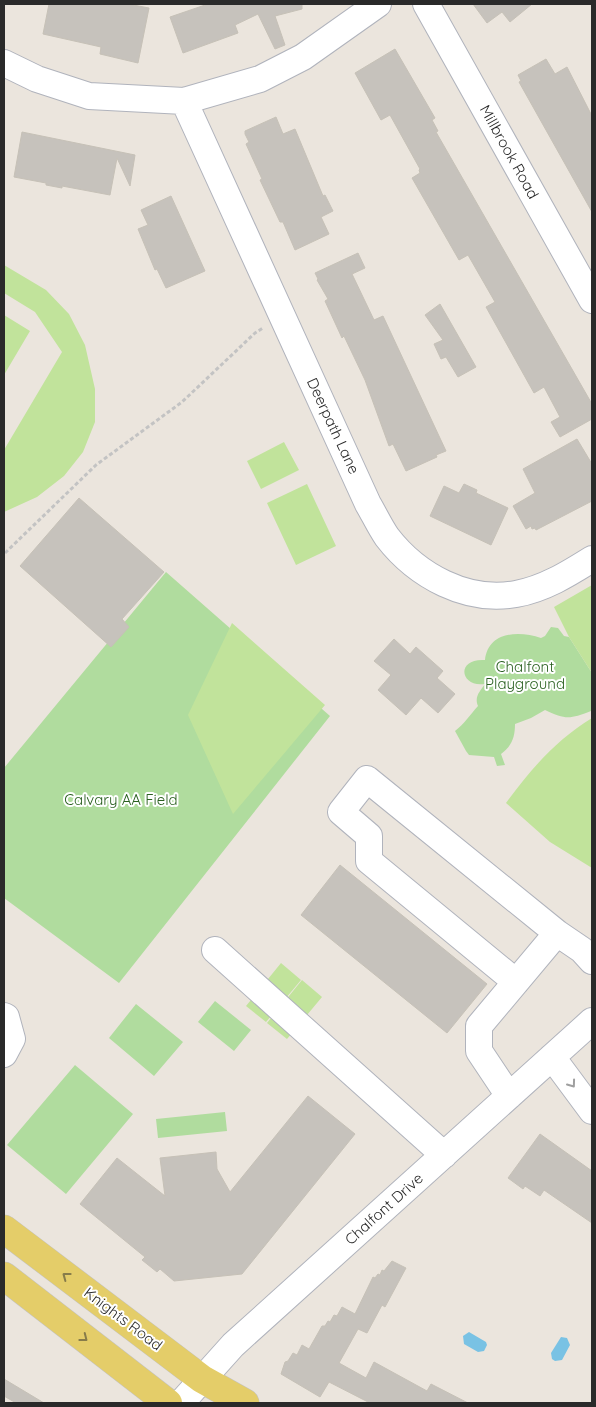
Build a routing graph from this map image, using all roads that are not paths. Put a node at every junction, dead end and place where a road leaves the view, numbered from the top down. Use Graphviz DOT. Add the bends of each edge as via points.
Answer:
graph roads {
  1 [pos="378,4"];
  2 [pos="426,4"];
  3 [pos="4,63"];
  4 [pos="184,101"];
  5 [pos="592,300"];
  6 [pos="592,560"];
  7 [pos="556,934"];
  8 [pos="215,950"];
  9 [pos="592,961"];
  10 [pos="516,982"];
  11 [pos="4,1016"];
  12 [pos="592,1021"];
  13 [pos="4,1054"];
  14 [pos="552,1057"];
  15 [pos="509,1096"];
  16 [pos="592,1111"];
  17 [pos="444,1155"];
  18 [pos="4,1229"];
  19 [pos="4,1276"];
  20 [pos="202,1380"];
  21 [pos="168,1403"];
  22 [pos="181,1403"];
  23 [pos="245,1403"];
  1 -- 4 [label="street" via="303,57 260,79"];
  2 -- 5 [label="street, Millbrook Road"];
  3 -- 4 [label="street" via="36,79 89,96"];
  4 -- 6 [label="street, Deerpath Lane" via="368,504 387,536 414,564 446,586 483,596 517,594 554,582"];
  7 -- 9 [label="street" via="582,950"];
  7 -- 10 [label="street"];
  7 -- 10 [label="street" via="367,779 341,812 369,836 369,860"];
  8 -- 17 [label="street"];
  10 -- 15 [label="street" via="479,1026 479,1051"];
  11 -- 13 [label="street" via="12,1039"];
  12 -- 14 [label="street, Chalfont Drive"];
  14 -- 15 [label="street, Chalfont Drive"];
  14 -- 16 [label="street, one-way"];
  15 -- 17 [label="street, Chalfont Drive"];
  17 -- 20 [label="street, Chalfont Drive" via="233,1345"];
  20 -- 18 [label="main road, Knights Road, one-way"];
  19 -- 21 [label="main road, one-way"];
  20 -- 22 [label="street, Chalfont Drive"];
  20 -- 23 [label="main road, Knights Road"];
}
